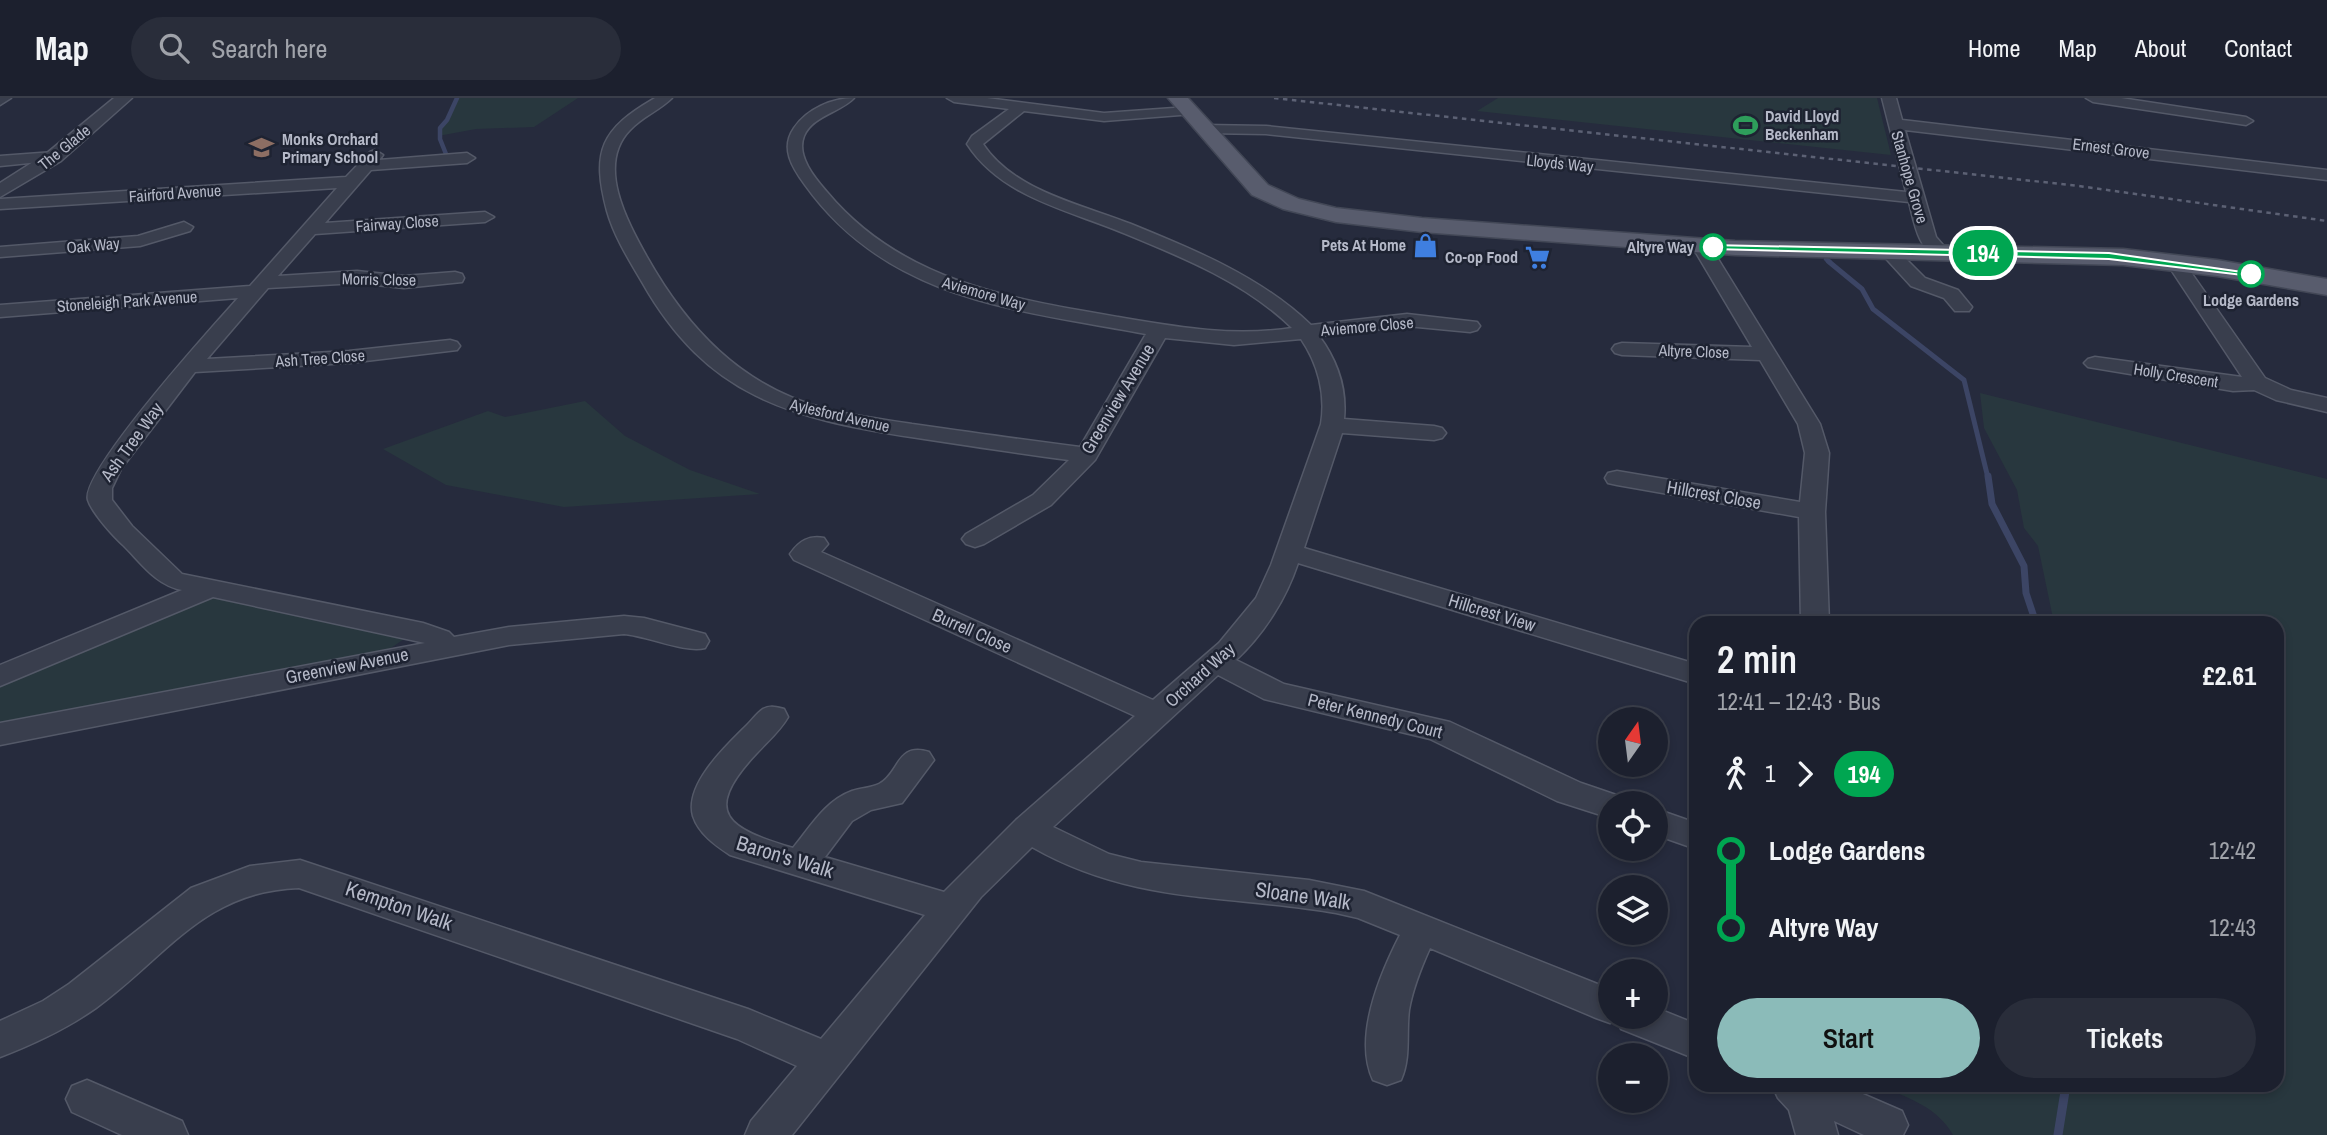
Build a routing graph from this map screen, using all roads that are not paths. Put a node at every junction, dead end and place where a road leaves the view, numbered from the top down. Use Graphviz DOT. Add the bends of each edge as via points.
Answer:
graph roads {
  1 [pos="124,98"];
  2 [pos="665,98"];
  3 [pos="847,98"];
  4 [pos="954,98"];
  5 [pos="1889,98"];
  6 [pos="2094,98"];
  7 [pos="1022,106"];
  8 [pos="1190,113"];
  9 [pos="2246,121"];
  10 [pos="1895,124"];
  11 [pos="54,157"];
  12 [pos="467,158"];
  13 [pos="0,161"];
  14 [pos="2327,175"];
  15 [pos="351,182"];
  16 [pos="0,191"];
  17 [pos="1916,198"];
  18 [pos="0,204"];
  19 [pos="485,218"];
  20 [pos="184,227"];
  21 [pos="309,229"];
  22 [pos="1701,246"];
  23 [pos="1888,251"];
  24 [pos="0,252"];
  25 [pos="1938,261"];
  26 [pos="2175,262"];
  27 [pos="1907,270"];
  28 [pos="455,278"];
  29 [pos="2327,287"];
  30 [pos="258,288"];
  31 [pos="1962,307"];
  32 [pos="0,311"];
  33 [pos="1470,326"];
  34 [pos="1159,330"];
  35 [pos="1306,332"];
  36 [pos="450,346"];
  37 [pos="1622,349"];
  38 [pos="1766,354"];
  39 [pos="2095,363"];
  40 [pos="189,366"];
  41 [pos="2257,383"];
  42 [pos="2327,405"];
  43 [pos="1332,425"];
  44 [pos="1434,433"];
  45 [pos="1087,455"];
  46 [pos="1617,478"];
  47 [pos="1812,512"];
  48 [pos="975,539"];
  49 [pos="815,544"];
  50 [pos="1289,552"];
  51 [pos="208,589"];
  52 [pos="1815,616"];
  53 [pos="695,641"];
  54 [pos="446,646"];
  55 [pos="1216,662"];
  56 [pos="1689,672"];
  57 [pos="0,676"];
  58 [pos="1157,714"];
  59 [pos="773,717"];
  60 [pos="0,734"];
  61 [pos="918,760"];
  62 [pos="1598,802"];
  63 [pos="1668,826"];
  64 [pos="1028,829"];
  65 [pos="1689,834"];
  66 [pos="802,863"];
  67 [pos="950,908"];
  68 [pos="1422,928"];
  69 [pos="1598,1001"];
  70 [pos="1664,1029"];
  71 [pos="1689,1039"];
  72 [pos="0,1040"];
  73 [pos="827,1060"];
  74 [pos="1387,1067"];
  75 [pos="1798,1092"];
  76 [pos="1813,1092"];
  77 [pos="87,1099"];
  78 [pos="1887,1125"];
  79 [pos="1817,1133"];
  80 [pos="167,1135"];
  81 [pos="766,1135"];
  1 -- 11 [label="street, The Glade"];
  2 -- 45 [label="street, Aylesford Avenue" via="646,109 614,140 606,162 609,186 617,217 656,292 693,340 715,360 748,384 801,409 888,427"];
  3 -- 34 [label="street, Aviemore Way" via="803,125 794,149 800,166 827,203 880,250 928,276 994,298"];
  4 -- 7 [label="street, Lloyds Way"];
  5 -- 10 [label="street, Stanhope Grove"];
  6 -- 9 [label="street"];
  7 -- 8 [label="street, Lloyds Way" via="1104,117"];
  7 -- 35 [label="street, Orchard Way" via="975,142 998,169 1035,192 1238,278 1277,302"];
  8 -- 17 [label="street, Lloyds Way" via="1266,130"];
  8 -- 22 [label="main road" via="1260,190 1312,210 1403,223"];
  10 -- 14 [label="street, Ernest Grove"];
  10 -- 17 [label="street, Stanhope Grove"];
  11 -- 13 [label="street"];
  11 -- 16 [label="street, The Glade"];
  12 -- 15 [label="street, Ash Tree Way" via="372,160"];
  15 -- 18 [label="street, Fairford Avenue"];
  15 -- 21 [label="street, Ash Tree Way"];
  17 -- 25 [label="street, Stanhope Grove"];
  19 -- 21 [label="street, Fairway Close"];
  20 -- 24 [label="street, Oak Way" via="140,241"];
  21 -- 30 [label="street, Ash Tree Way"];
  22 -- 23 [label="main road"];
  22 -- 38 [label="street"];
  23 -- 25 [label="main road"];
  23 -- 27 [label="street"];
  25 -- 26 [label="main road" via="2095,255"];
  25 -- 27 [label="street"];
  26 -- 29 [label="main road"];
  26 -- 41 [label="street"];
  27 -- 31 [label="street" via="1917,282 1951,294"];
  28 -- 30 [label="street, Morris Close" via="404,282 357,277"];
  30 -- 32 [label="street, Stoneleigh Park Avenue"];
  30 -- 40 [label="street, Ash Tree Way"];
  33 -- 35 [label="street, Aviemore Close" via="1407,320"];
  34 -- 35 [label="street, Aviemore Way" via="1227,339"];
  34 -- 45 [label="street, Greenview Avenue"];
  35 -- 43 [label="street, Orchard Way" via="1330,379"];
  36 -- 40 [label="street, Ash Tree Close"];
  37 -- 38 [label="street, Altyre Close"];
  38 -- 47 [label="street" via="1809,424 1817,453"];
  39 -- 41 [label="street, Holly Crescent" via="2233,384"];
  40 -- 51 [label="street, Ash Tree Way" via="110,468 100,488 100,500 167,576"];
  41 -- 42 [label="street"];
  43 -- 44 [label="street"];
  43 -- 50 [label="street, Orchard Way"];
  45 -- 48 [label="street, Greenview Avenue" via="1042,500"];
  46 -- 47 [label="street, Hillcrest Close"];
  47 -- 52 [label="street"];
  49 -- 58 [label="street, Burrell Close" via="803,554"];
  50 -- 55 [label="street, Orchard Way" via="1262,613"];
  50 -- 56 [label="street, Hillcrest View"];
  51 -- 54 [label="street, Ash Tree Way" via="423,632"];
  51 -- 57 [label="street"];
  53 -- 54 [label="street, Greenview Avenue" via="643,627 611,625"];
  54 -- 60 [label="street, Greenview Avenue"];
  55 -- 58 [label="street, Orchard Way"];
  55 -- 62 [label="street, Peter Kennedy Court" via="1275,692 1439,730"];
  58 -- 64 [label="street, Orchard Way"];
  59 -- 66 [label="street, Baron's Walk" via="721,775 706,810 726,838"];
  61 -- 66 [label="street" via="890,794 862,800 840,812"];
  63 -- 65 [label="street"];
  64 -- 67 [label="street, Orchard Way"];
  64 -- 68 [label="street, Sloane Walk" via="1091,861 1138,876 1325,895"];
  66 -- 67 [label="street, Baron's Walk"];
  67 -- 73 [label="street, Orchard Way"];
  68 -- 69 [label="street, Sloane Walk"];
  68 -- 74 [label="street" via="1393,986"];
  70 -- 71 [label="street"];
  72 -- 73 [label="street, Kempton Walk" via="39,1024 82,998 204,898 262,876 300,874 748,1026"];
  73 -- 81 [label="street, Orchard Way"];
  75 -- 79 [label="street" via="1806,1100"];
  76 -- 78 [label="street"];
  77 -- 80 [label="street"];
}
